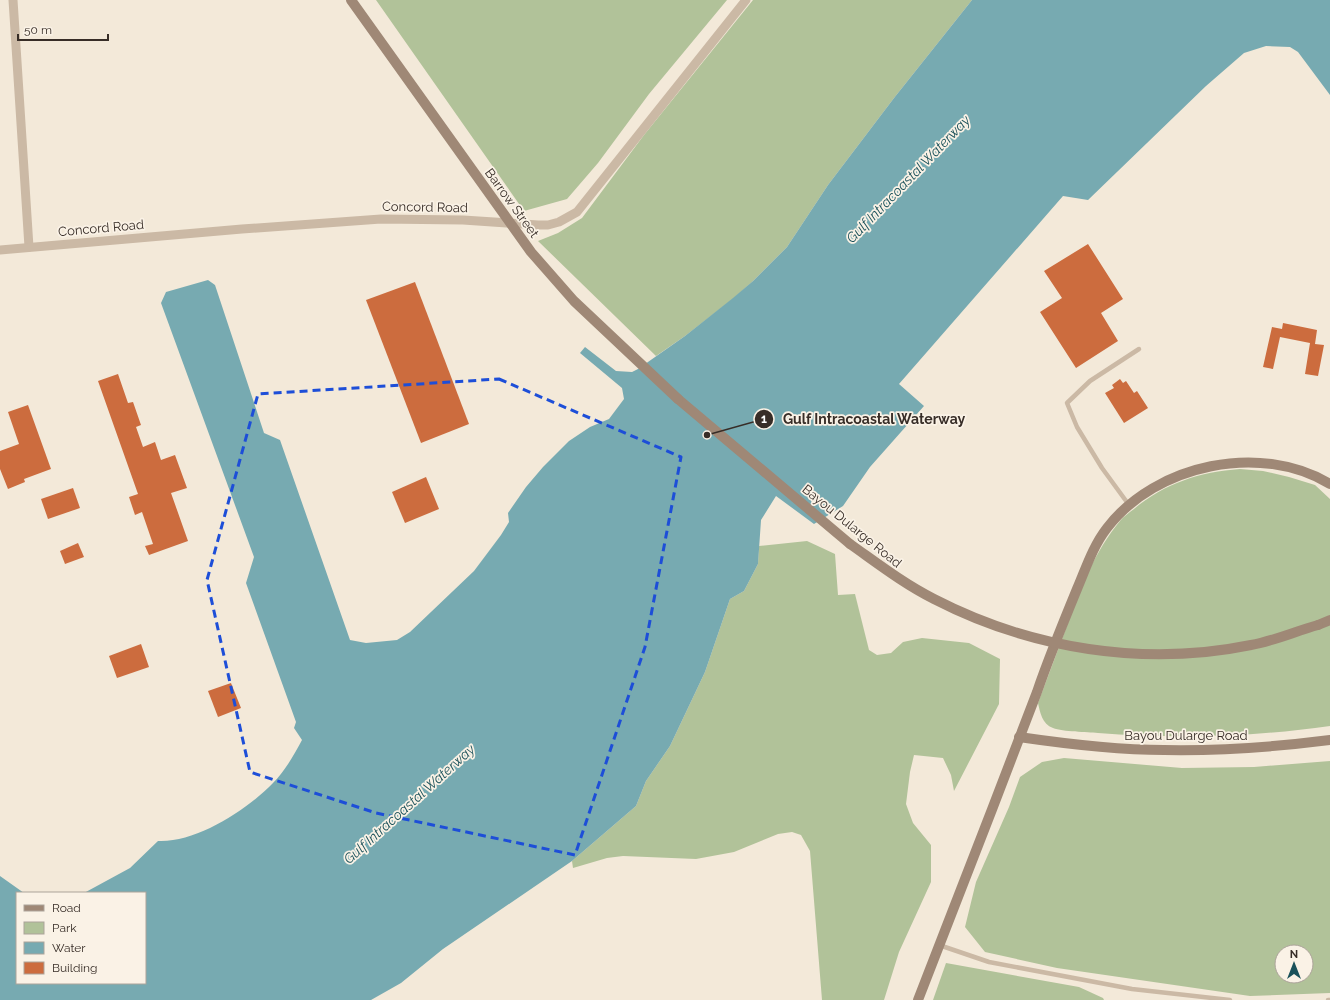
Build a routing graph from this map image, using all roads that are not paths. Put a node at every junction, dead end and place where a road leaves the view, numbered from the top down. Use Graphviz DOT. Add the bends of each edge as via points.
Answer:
graph roads {
  1 [pos="13,0"];
  2 [pos="350,0"];
  3 [pos="746,0"];
  4 [pos="29,247"];
  5 [pos="0,250"];
  6 [pos="1139,349"];
  7 [pos="678,399"];
  8 [pos="1330,484"];
  9 [pos="1129,505"];
  10 [pos="1330,620"];
  11 [pos="1019,738"];
  12 [pos="1330,740"];
  13 [pos="939,944"];
  14 [pos="918,1000"];
  15 [pos="1230,1000"];
  1 -- 4 [label="street"];
  2 -- 7 [label="main road, Barrow Street, bridge" via="531,252 574,302"];
  3 -- 4 [label="street, Concord Road" via="587,201 577,212 559,222 538,225 463,220 380,219"];
  4 -- 5 [label="street, Concord Road"];
  6 -- 9 [label="lane" via="1090,381 1067,403 1077,427"];
  7 -- 10 [label="main road, Bayou Dularge Road, bridge" via="850,544 933,599 986,623 1062,645 1141,654 1176,654 1252,645"];
  8 -- 9 [label="main road" via="1319,477 1292,468 1264,462 1236,462 1202,467 1172,479"];
  9 -- 11 [label="main road" via="1096,544"];
  11 -- 12 [label="main road, Bayou Dularge Road" via="1075,745 1164,750 1256,747"];
  11 -- 13 [label="main road"];
  13 -- 14 [label="main road"];
  13 -- 15 [label="lane" via="990,962 1132,990"];
}
